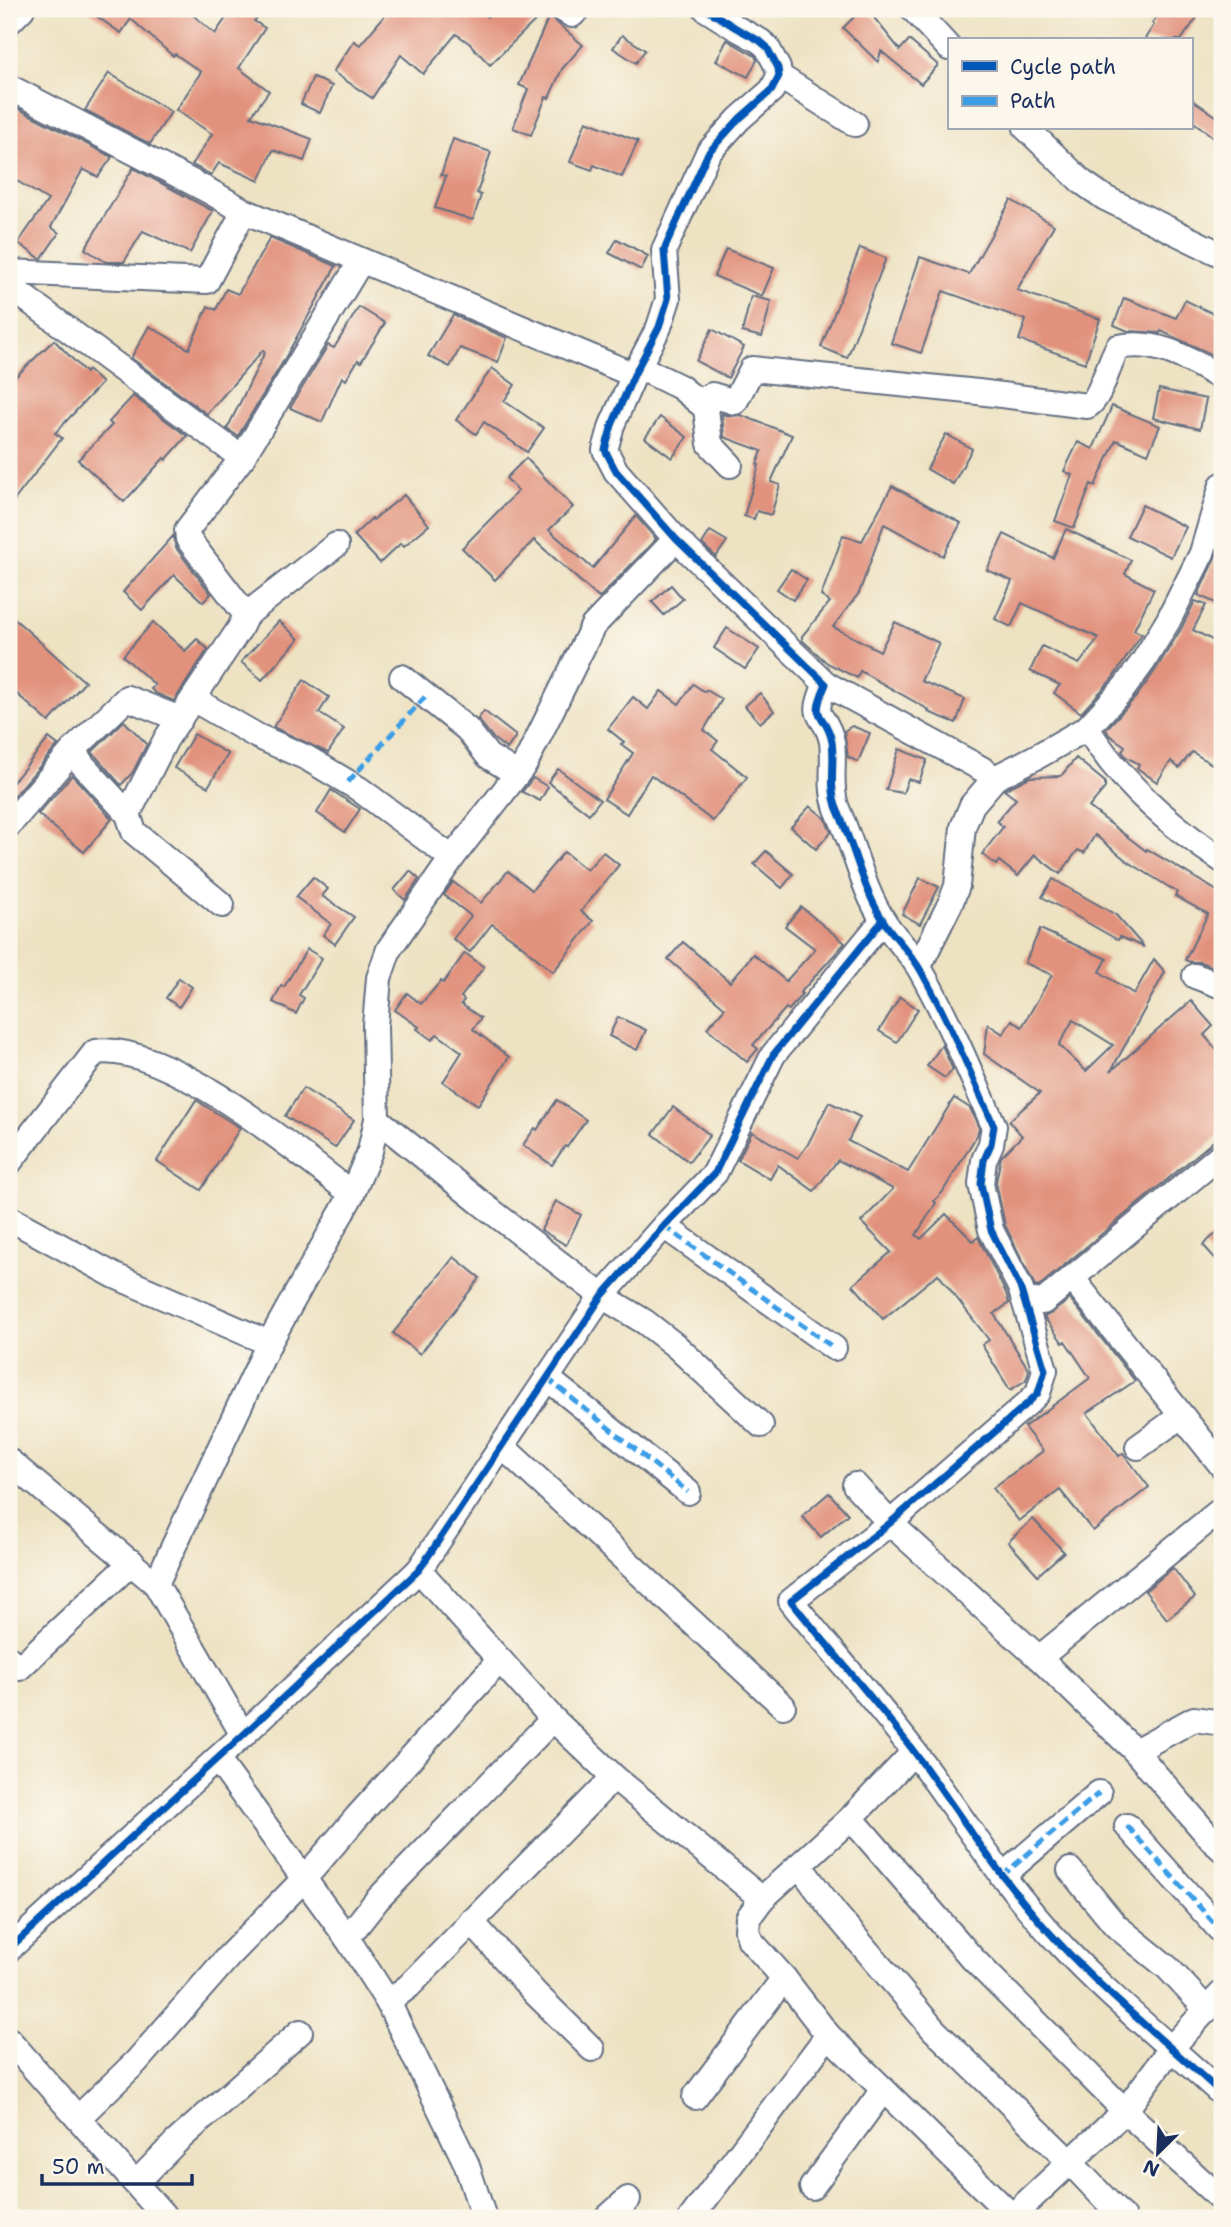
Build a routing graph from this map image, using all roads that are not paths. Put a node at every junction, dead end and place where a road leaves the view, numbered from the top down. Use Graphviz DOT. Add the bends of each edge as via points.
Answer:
graph roads {
  1 [pos="22,9"];
  2 [pos="562,9"];
  3 [pos="578,9"];
  4 [pos="706,9"];
  5 [pos="913,9"];
  6 [pos="9,22"];
  7 [pos="948,47"];
  8 [pos="779,76"];
  9 [pos="9,87"];
  10 [pos="855,124"];
  11 [pos="1028,130"];
  12 [pos="244,211"];
  13 [pos="1222,255"];
  14 [pos="360,261"];
  15 [pos="9,272"];
  16 [pos="9,286"];
  17 [pos="637,371"];
  18 [pos="1222,378"];
  19 [pos="698,401"];
  20 [pos="242,458"];
  21 [pos="730,465"];
  22 [pos="1222,485"];
  23 [pos="676,539"];
  24 [pos="336,545"];
  25 [pos="246,615"];
  26 [pos="402,677"];
  27 [pos="826,684"];
  28 [pos="186,709"];
  29 [pos="1087,728"];
  30 [pos="73,750"];
  31 [pos="517,774"];
  32 [pos="995,778"];
  33 [pos="128,814"];
  34 [pos="9,825"];
  35 [pos="452,858"];
  36 [pos="1222,860"];
  37 [pos="222,905"];
  38 [pos="883,920"];
  39 [pos="919,966"];
  40 [pos="1195,976"];
  41 [pos="1222,986"];
  42 [pos="377,1119"];
  43 [pos="1222,1154"];
  44 [pos="9,1163"];
  45 [pos="352,1194"];
  46 [pos="9,1218"];
  47 [pos="664,1226"];
  48 [pos="1072,1278"];
  49 [pos="602,1296"];
  50 [pos="1024,1300"];
  51 [pos="269,1343"];
  52 [pos="834,1348"];
  53 [pos="547,1378"];
  54 [pos="1181,1416"];
  55 [pos="761,1425"];
  56 [pos="502,1446"];
  57 [pos="1138,1447"];
  58 [pos="9,1461"];
  59 [pos="1222,1466"];
  60 [pos="855,1485"];
  61 [pos="688,1492"];
  62 [pos="1222,1509"];
  63 [pos="890,1523"];
  64 [pos="132,1562"];
  65 [pos="419,1570"];
  66 [pos="156,1584"];
  67 [pos="1040,1658"];
  68 [pos="9,1659"];
  69 [pos="499,1660"];
  70 [pos="783,1706"];
  71 [pos="553,1719"];
  72 [pos="1222,1723"];
  73 [pos="243,1735"];
  74 [pos="1135,1751"];
  75 [pos="914,1752"];
  76 [pos="217,1759"];
  77 [pos="614,1777"];
  78 [pos="1099,1793"];
  79 [pos="851,1818"];
  80 [pos="1127,1826"];
  81 [pos="1219,1841"];
  82 [pos="799,1865"];
  83 [pos="1070,1870"];
  84 [pos="1002,1876"];
  85 [pos="304,1879"];
  86 [pos="762,1899"];
  87 [pos="471,1921"];
  88 [pos="1222,1933"];
  89 [pos="347,1938"];
  90 [pos="9,1949"];
  91 [pos="784,1978"];
  92 [pos="1214,2001"];
  93 [pos="387,2002"];
  94 [pos="300,2032"];
  95 [pos="828,2035"];
  96 [pos="9,2040"];
  97 [pos="1172,2047"];
  98 [pos="592,2049"];
  99 [pos="883,2090"];
  100 [pos="1222,2094"];
  101 [pos="695,2097"];
  102 [pos="1125,2111"];
  103 [pos="78,2118"];
  104 [pos="1071,2163"];
  105 [pos="136,2183"];
  106 [pos="812,2187"];
  107 [pos="628,2199"];
  108 [pos="1222,2200"];
  109 [pos="1012,2217"];
  110 [pos="166,2218"];
  111 [pos="484,2218"];
  112 [pos="607,2218"];
  113 [pos="691,2218"];
  114 [pos="1123,2218"];
  1 -- 6 [label="street"];
  2 -- 3 [label="street" via="572,15"];
  4 -- 8 [label="street" via="767,47"];
  5 -- 7 [label="street"];
  8 -- 10 [label="street"];
  8 -- 17 [label="street" via="772,90 708,153 664,250 668,299"];
  9 -- 12 [label="street"];
  11 -- 13 [label="street" via="1105,198"];
  12 -- 14 [label="street"];
  12 -- 15 [label="street" via="207,281"];
  14 -- 17 [label="street"];
  14 -- 20 [label="street"];
  16 -- 20 [label="street"];
  17 -- 19 [label="street" via="680,387"];
  17 -- 23 [label="street" via="605,450 616,471"];
  18 -- 19 [label="street" via="1145,344 1118,347 1095,401 1087,406 752,369 735,402 712,395"];
  19 -- 21 [label="street" via="706,408 710,444"];
  20 -- 25 [label="street" via="186,534"];
  22 -- 29 [label="street" via="1202,553 1168,621 1124,688"];
  23 -- 27 [label="street"];
  23 -- 31 [label="street" via="593,626"];
  24 -- 25 [label="street"];
  25 -- 28 [label="street"];
  26 -- 31 [label="street" via="467,729 488,756"];
  27 -- 32 [label="street"];
  27 -- 38 [label="street" via="817,708 831,736 836,805 868,893"];
  28 -- 30 [label="street" via="127,698"];
  28 -- 33 [label="street"];
  28 -- 35 [label="street" via="307,758 359,789"];
  29 -- 32 [label="street"];
  29 -- 36 [label="street" via="1103,754 1155,809"];
  30 -- 33 [label="street"];
  30 -- 34 [label="street"];
  31 -- 35 [label="street"];
  32 -- 39 [label="street" via="972,805 963,827 957,886"];
  33 -- 37 [label="street" via="134,832"];
  35 -- 42 [label="street" via="389,949 379,978"];
  38 -- 39 [label="street"];
  38 -- 47 [label="street" via="773,1055 715,1173"];
  39 -- 50 [label="street" via="994,1126 981,1184 991,1230"];
  40 -- 41 [label="street"];
  42 -- 45 [label="street"];
  42 -- 49 [label="street"];
  43 -- 48 [label="street"];
  44 -- 45 [label="street" via="95,1052 110,1049 139,1055 212,1091"];
  45 -- 51 [label="street"];
  46 -- 51 [label="street" via="115,1276"];
  47 -- 49 [label="street"];
  47 -- 52 [label="street"];
  48 -- 50 [label="street" via="1043,1302"];
  48 -- 54 [label="street"];
  49 -- 53 [label="street"];
  49 -- 55 [label="street" via="676,1346"];
  50 -- 63 [label="street" via="1045,1370 1038,1393"];
  51 -- 66 [label="street"];
  53 -- 56 [label="street"];
  53 -- 61 [label="street"];
  54 -- 57 [label="street"];
  54 -- 59 [label="street"];
  56 -- 65 [label="street"];
  56 -- 70 [label="street"];
  58 -- 64 [label="street"];
  60 -- 63 [label="street"];
  62 -- 67 [label="street"];
  63 -- 67 [label="street"];
  63 -- 75 [label="street" via="791,1601"];
  64 -- 66 [label="street"];
  64 -- 68 [label="street" via="19,1668"];
  65 -- 69 [label="street"];
  65 -- 73 [label="street"];
  66 -- 73 [label="street"];
  67 -- 74 [label="street"];
  69 -- 71 [label="street"];
  69 -- 85 [label="street"];
  71 -- 77 [label="street"];
  71 -- 89 [label="street" via="377,1900"];
  72 -- 74 [label="street" via="1194,1719"];
  73 -- 76 [label="street"];
  74 -- 81 [label="street"];
  75 -- 79 [label="street"];
  75 -- 84 [label="street"];
  76 -- 85 [label="street"];
  76 -- 90 [label="street"];
  77 -- 86 [label="street"];
  77 -- 87 [label="street"];
  78 -- 84 [label="street"];
  79 -- 82 [label="street"];
  79 -- 102 [label="street" via="972,1958"];
  80 -- 88 [label="street"];
  82 -- 86 [label="street"];
  82 -- 104 [label="street" via="934,2030"];
  83 -- 92 [label="street" via="1115,1925"];
  84 -- 97 [label="street" via="1059,1943"];
  85 -- 89 [label="street"];
  85 -- 103 [label="street" via="228,1956 136,2062"];
  86 -- 91 [label="street" via="748,1918 747,1930 750,1940"];
  87 -- 93 [label="street" via="409,1986"];
  87 -- 98 [label="street"];
  89 -- 93 [label="street"];
  91 -- 95 [label="street"];
  91 -- 101 [label="street"];
  92 -- 97 [label="street"];
  93 -- 111 [label="street" via="467,2163"];
  94 -- 105 [label="street"];
  95 -- 99 [label="street"];
  95 -- 113 [label="street"];
  96 -- 103 [label="street"];
  97 -- 100 [label="street"];
  97 -- 102 [label="street"];
  99 -- 106 [label="street"];
  99 -- 109 [label="street"];
  102 -- 104 [label="street"];
  102 -- 108 [label="street"];
  103 -- 105 [label="street"];
  104 -- 109 [label="street"];
  104 -- 114 [label="street"];
  105 -- 110 [label="street"];
  107 -- 112 [label="street"];
}
